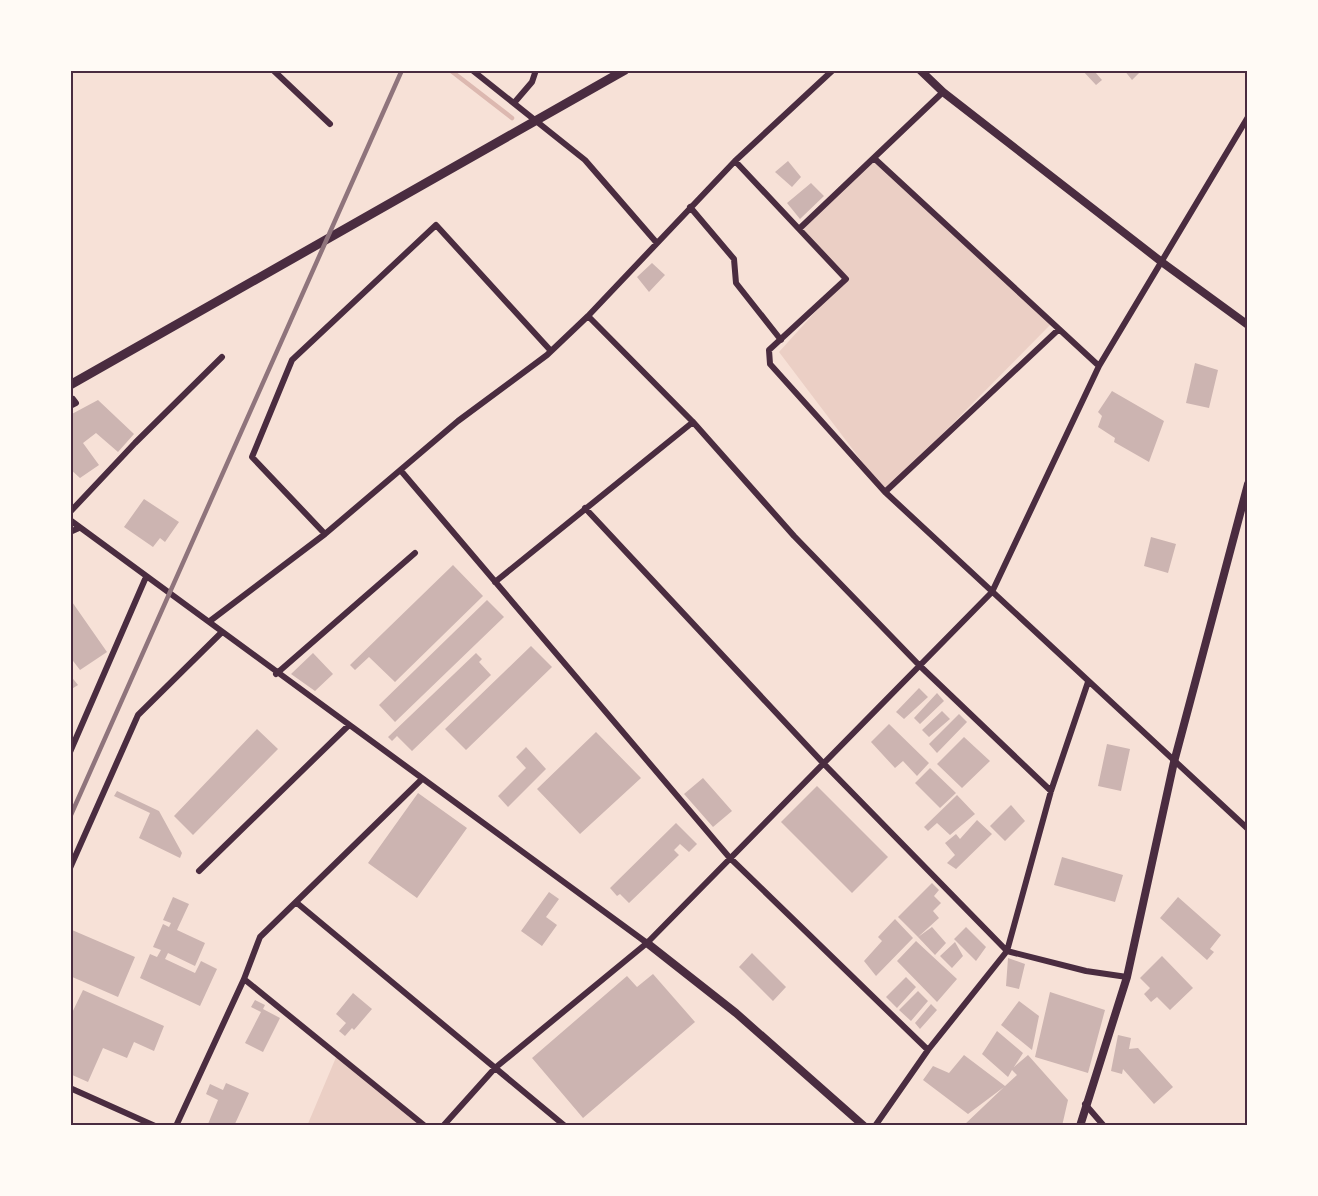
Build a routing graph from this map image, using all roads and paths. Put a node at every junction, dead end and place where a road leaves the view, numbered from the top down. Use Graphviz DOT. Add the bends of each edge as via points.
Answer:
graph roads {
  1 [pos="273,70"];
  2 [pos="472,70"];
  3 [pos="536,70"];
  4 [pos="625,70"];
  5 [pos="833,70"];
  6 [pos="920,70"];
  7 [pos="943,92"];
  8 [pos="514,103"];
  9 [pos="1248,117"];
  10 [pos="330,124"];
  11 [pos="875,159"];
  12 [pos="735,161"];
  13 [pos="690,207"];
  14 [pos="799,229"];
  15 [pos="656,242"];
  16 [pos="1163,263"];
  17 [pos="588,316"];
  18 [pos="1248,325"];
  19 [pos="1059,329"];
  20 [pos="782,340"];
  21 [pos="551,351"];
  22 [pos="222,357"];
  23 [pos="1099,366"];
  24 [pos="70,385"];
  25 [pos="73,399"];
  26 [pos="70,406"];
  27 [pos="693,422"];
  28 [pos="402,472"];
  29 [pos="1248,483"];
  30 [pos="885,492"];
  31 [pos="585,508"];
  32 [pos="70,512"];
  33 [pos="70,520"];
  34 [pos="79,528"];
  35 [pos="70,532"];
  36 [pos="325,534"];
  37 [pos="415,553"];
  38 [pos="146,578"];
  39 [pos="495,582"];
  40 [pos="992,592"];
  41 [pos="210,621"];
  42 [pos="222,632"];
  43 [pos="919,665"];
  44 [pos="276,674"];
  45 [pos="1088,682"];
  46 [pos="348,726"];
  47 [pos="70,752"];
  48 [pos="1174,762"];
  49 [pos="824,764"];
  50 [pos="421,780"];
  51 [pos="1051,792"];
  52 [pos="1248,829"];
  53 [pos="729,857"];
  54 [pos="70,868"];
  55 [pos="199,871"];
  56 [pos="297,903"];
  57 [pos="647,943"];
  58 [pos="1007,951"];
  59 [pos="1127,977"];
  60 [pos="244,979"];
  61 [pos="928,1050"];
  62 [pos="495,1068"];
  63 [pos="70,1088"];
  64 [pos="1085,1104"];
  65 [pos="155,1125"];
  66 [pos="176,1125"];
  67 [pos="425,1125"];
  68 [pos="443,1125"];
  69 [pos="565,1125"];
  70 [pos="864,1125"];
  71 [pos="875,1125"];
  72 [pos="1080,1125"];
  73 [pos="1104,1125"];
  1 -- 10 [label="street"];
  2 -- 8 [label="street"];
  3 -- 8 [label="street" via="532,82"];
  4 -- 24 [label="main road"];
  5 -- 12 [label="street"];
  6 -- 7 [label="street"];
  7 -- 11 [label="street"];
  7 -- 16 [label="street"];
  8 -- 15 [label="street" via="585,160"];
  9 -- 16 [label="street"];
  11 -- 14 [label="street"];
  11 -- 19 [label="street"];
  12 -- 13 [label="street"];
  12 -- 14 [label="street"];
  13 -- 15 [label="street"];
  13 -- 20 [label="street" via="734,260 736,283"];
  14 -- 20 [label="street" via="846,279"];
  15 -- 17 [label="street"];
  16 -- 18 [label="street"];
  16 -- 23 [label="street"];
  17 -- 21 [label="street"];
  17 -- 27 [label="street"];
  19 -- 23 [label="street"];
  19 -- 30 [label="street"];
  20 -- 30 [label="street" via="769,350 770,364"];
  21 -- 28 [label="street" via="458,421"];
  21 -- 36 [label="street" via="436,225 292,360 252,457"];
  22 -- 32 [label="street"];
  23 -- 40 [label="street"];
  25 -- 26 [label="street" via="76,403"];
  27 -- 31 [label="street"];
  27 -- 43 [label="street" via="794,536"];
  28 -- 36 [label="street"];
  28 -- 39 [label="street"];
  29 -- 48 [label="street"];
  30 -- 40 [label="street"];
  31 -- 39 [label="street"];
  31 -- 49 [label="street"];
  33 -- 34 [label="street"];
  34 -- 35 [label="street"];
  34 -- 38 [label="street"];
  36 -- 41 [label="street"];
  37 -- 44 [label="street"];
  38 -- 41 [label="street"];
  38 -- 47 [label="street"];
  39 -- 53 [label="street"];
  40 -- 43 [label="street"];
  40 -- 45 [label="street"];
  41 -- 42 [label="street"];
  42 -- 44 [label="street"];
  42 -- 54 [label="street" via="138,715"];
  43 -- 49 [label="street"];
  43 -- 51 [label="street"];
  44 -- 46 [label="street"];
  45 -- 48 [label="street"];
  45 -- 51 [label="street"];
  46 -- 50 [label="street"];
  46 -- 55 [label="street"];
  48 -- 52 [label="street"];
  48 -- 59 [label="street"];
  49 -- 53 [label="street"];
  49 -- 58 [label="street"];
  50 -- 56 [label="street"];
  50 -- 57 [label="street"];
  51 -- 58 [label="street"];
  53 -- 57 [label="street"];
  53 -- 61 [label="street"];
  56 -- 60 [label="street" via="260,937"];
  56 -- 62 [label="street"];
  57 -- 62 [label="street"];
  57 -- 70 [label="street" via="736,1013"];
  58 -- 59 [label="street"];
  58 -- 61 [label="street"];
  59 -- 64 [label="street"];
  60 -- 66 [label="street"];
  60 -- 67 [label="street"];
  61 -- 71 [label="street"];
  62 -- 68 [label="street"];
  62 -- 69 [label="street"];
  63 -- 65 [label="street"];
  64 -- 72 [label="street"];
  64 -- 73 [label="street"];
}
